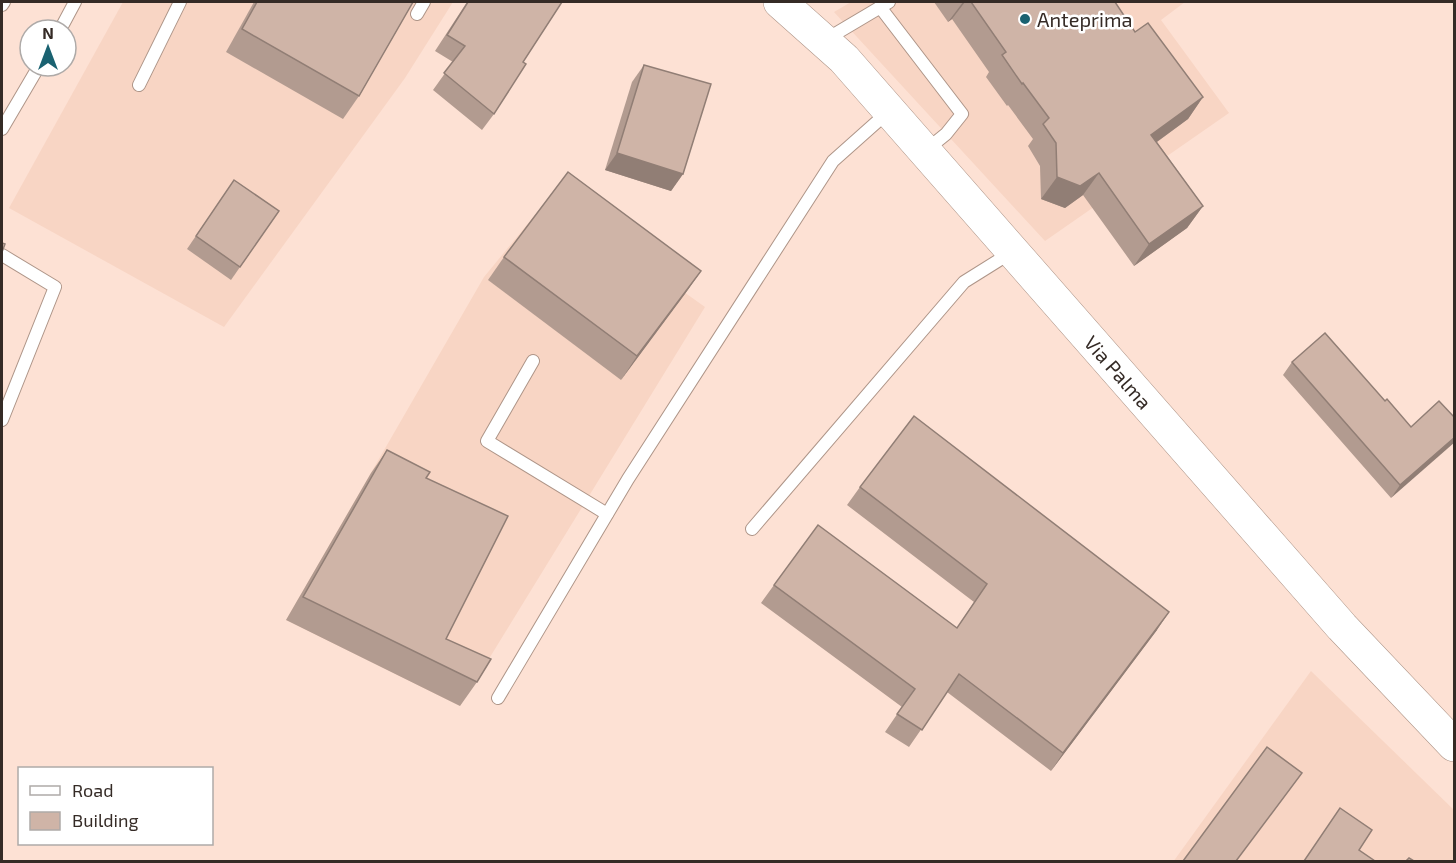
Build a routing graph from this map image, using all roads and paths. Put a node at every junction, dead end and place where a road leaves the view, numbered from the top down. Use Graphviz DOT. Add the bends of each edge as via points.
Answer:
graph roads {
  1 [pos="75,2"];
  2 [pos="180,2"];
  3 [pos="424,2"];
  4 [pos="780,2"];
  5 [pos="885,4"];
  6 [pos="417,14"];
  7 [pos="66,18"];
  8 [pos="824,41"];
  9 [pos="32,78"];
  10 [pos="139,85"];
  11 [pos="889,111"];
  12 [pos="2,129"];
  13 [pos="924,151"];
  14 [pos="1013,252"];
  15 [pos="2,255"];
  16 [pos="534,361"];
  17 [pos="2,420"];
  18 [pos="606,514"];
  19 [pos="752,529"];
  20 [pos="498,698"];
  21 [pos="1455,745"];
  1 -- 7 [label="lane"];
  2 -- 10 [label="lane"];
  3 -- 6 [label="lane"];
  4 -- 8 [label="main road, Via Palma"];
  5 -- 8 [label="lane"];
  5 -- 13 [label="lane" via="962,114 946,134"];
  8 -- 11 [label="main road, Via Palma"];
  9 -- 12 [label="lane"];
  11 -- 13 [label="main road, Via Palma"];
  11 -- 18 [label="lane" via="833,160"];
  13 -- 14 [label="main road, Via Palma"];
  14 -- 19 [label="lane" via="964,282"];
  14 -- 21 [label="main road, Via Palma" via="1342,627"];
  15 -- 17 [label="lane" via="55,287"];
  16 -- 18 [label="lane" via="487,441"];
  18 -- 20 [label="lane"];
}
